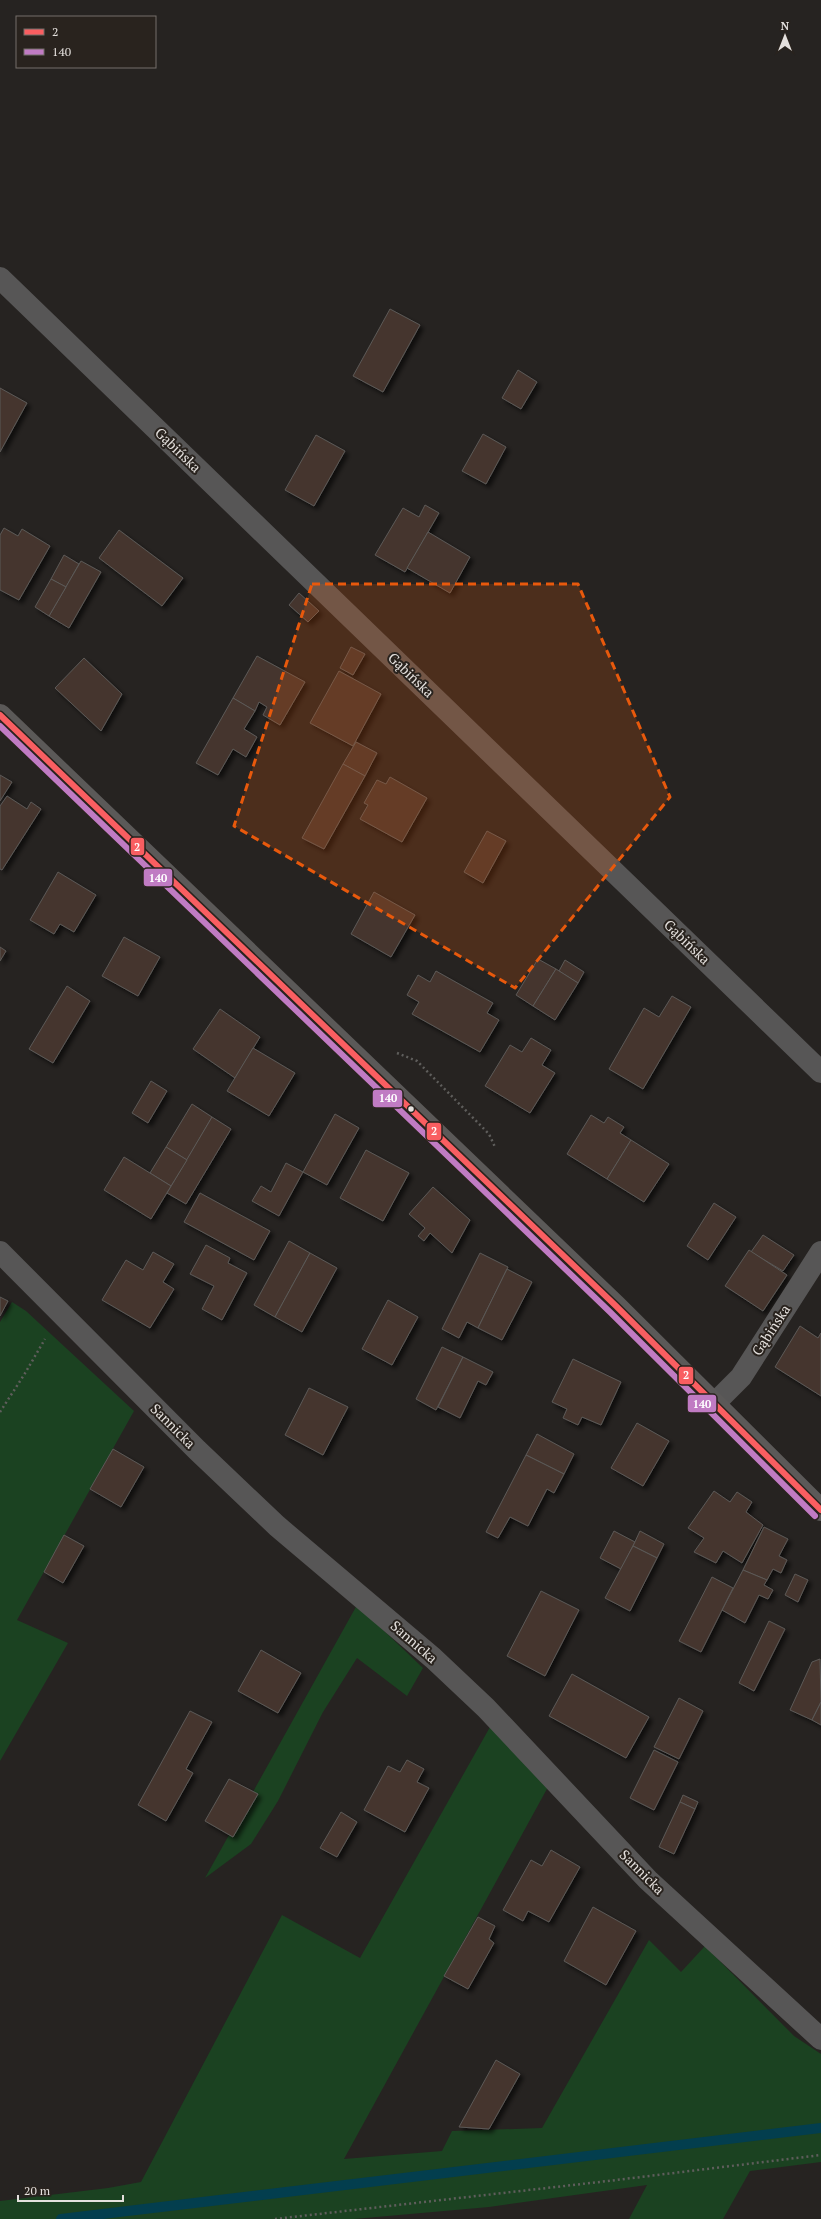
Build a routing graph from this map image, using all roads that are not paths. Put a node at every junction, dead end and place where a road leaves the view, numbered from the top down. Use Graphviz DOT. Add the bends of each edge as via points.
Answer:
graph roads {
  1 [pos="0,278"];
  2 [pos="0,715"];
  3 [pos="821,1072"];
  4 [pos="0,1252"];
  5 [pos="821,1252"];
  6 [pos="714,1404"];
  7 [pos="821,1510"];
  8 [pos="821,2039"];
  1 -- 3 [label="street, Gąbińska"];
  2 -- 6 [label="main road" via="616,1306"];
  4 -- 8 [label="street, Sannicka" via="197,1450 277,1526 433,1658 486,1708 648,1880"];
  5 -- 6 [label="street, Gąbińska" via="741,1377"];
  6 -- 7 [label="main road"];
}
